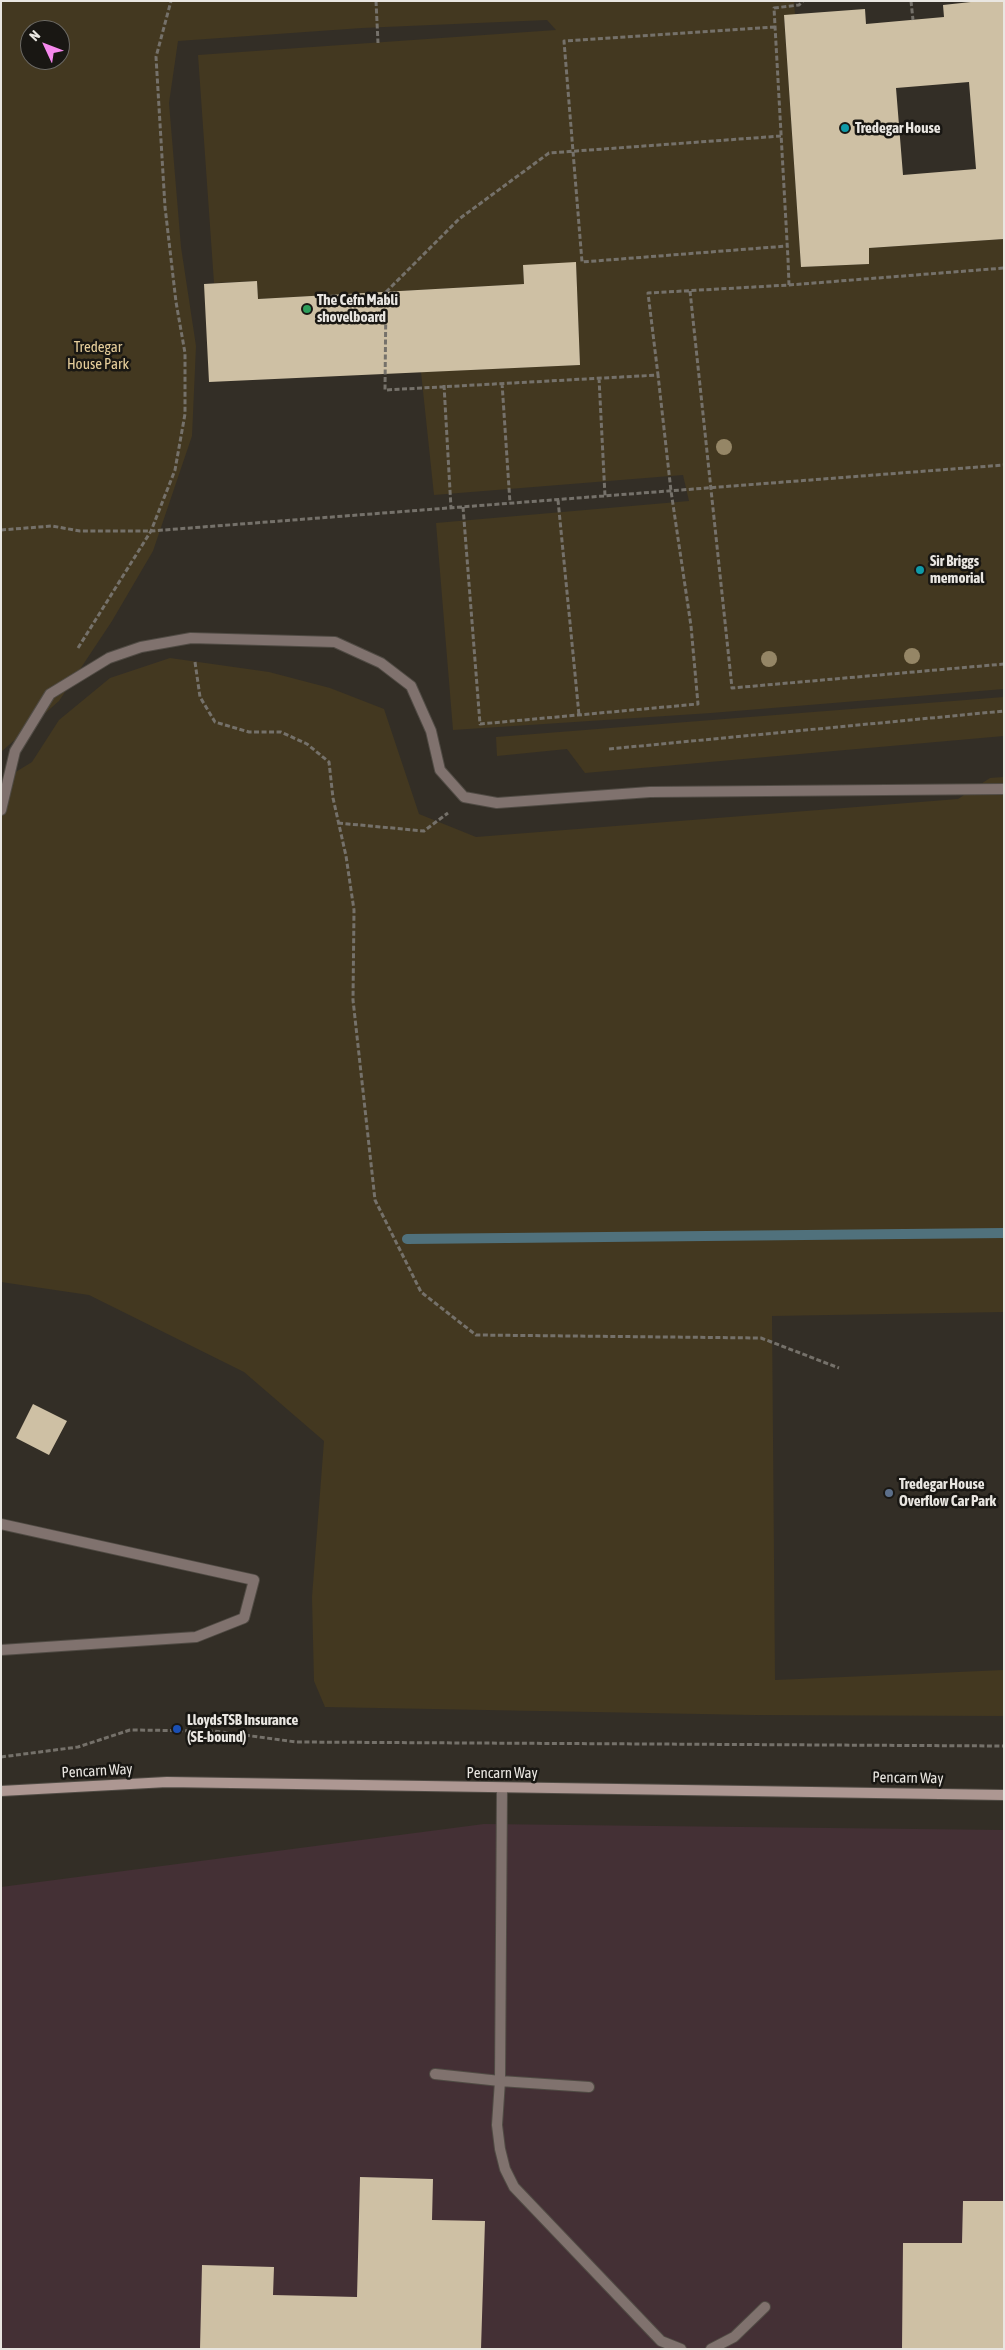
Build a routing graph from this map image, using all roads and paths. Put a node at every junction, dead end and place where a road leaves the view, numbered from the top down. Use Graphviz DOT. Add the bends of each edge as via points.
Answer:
graph roads {
  1 [pos="171,1"];
  2 [pos="376,1"];
  3 [pos="803,1"];
  4 [pos="911,1"];
  5 [pos="913,20"];
  6 [pos="775,27"];
  7 [pos="378,43"];
  8 [pos="781,136"];
  9 [pos="573,150"];
  10 [pos="787,246"];
  11 [pos="1004,268"];
  12 [pos="789,285"];
  13 [pos="690,291"];
  14 [pos="658,375"];
  15 [pos="599,378"];
  16 [pos="502,383"];
  17 [pos="444,385"];
  18 [pos="1004,465"];
  19 [pos="710,488"];
  20 [pos="670,491"];
  21 [pos="606,496"];
  22 [pos="558,500"];
  23 [pos="510,503"];
  24 [pos="463,507"];
  25 [pos="451,508"];
  26 [pos="1,530"];
  27 [pos="151,531"];
  28 [pos="191,638"];
  29 [pos="75,653"];
  30 [pos="1004,664"];
  31 [pos="1004,711"];
  32 [pos="579,715"];
  33 [pos="609,749"];
  34 [pos="1004,789"];
  35 [pos="464,797"];
  36 [pos="1,810"];
  37 [pos="338,823"];
  38 [pos="839,1368"];
  39 [pos="1,1524"];
  40 [pos="1,1650"];
  41 [pos="1004,1746"];
  42 [pos="1,1757"];
  43 [pos="502,1788"];
  44 [pos="1,1791"];
  45 [pos="1004,1796"];
  46 [pos="435,2074"];
  47 [pos="500,2081"];
  48 [pos="589,2087"];
  49 [pos="765,2307"];
  50 [pos="681,2349"];
  51 [pos="711,2349"];
  1 -- 27 [label="path" via="156,57 165,207 185,353 185,414 176,470"];
  2 -- 7 [label="path"];
  3 -- 6 [label="path" via="799,6 774,8"];
  4 -- 5 [label="path"];
  6 -- 8 [label="path"];
  6 -- 9 [label="path" via="564,41"];
  8 -- 9 [label="path"];
  8 -- 10 [label="path"];
  9 -- 10 [label="path" via="582,262"];
  9 -- 17 [label="path" via="549,153 459,219 386,292 385,390"];
  10 -- 12 [label="path"];
  11 -- 12 [label="path"];
  12 -- 13 [label="path"];
  13 -- 14 [label="path" via="648,293"];
  13 -- 19 [label="path"];
  14 -- 15 [label="path"];
  14 -- 20 [label="path"];
  15 -- 16 [label="path"];
  15 -- 21 [label="path"];
  16 -- 17 [label="path"];
  16 -- 23 [label="path"];
  17 -- 25 [label="path"];
  18 -- 19 [label="path"];
  19 -- 20 [label="path"];
  19 -- 30 [label="path" via="732,688"];
  20 -- 21 [label="path"];
  20 -- 32 [label="path" via="691,626 698,704"];
  21 -- 22 [label="path"];
  22 -- 23 [label="path"];
  22 -- 32 [label="path"];
  23 -- 24 [label="path"];
  24 -- 25 [label="path"];
  24 -- 32 [label="path" via="480,724"];
  25 -- 27 [label="path"];
  26 -- 27 [label="path" via="52,526 80,531"];
  27 -- 29 [label="path"];
  28 -- 35 [label="lane" via="335,642 381,663 411,686 431,731 440,770"];
  28 -- 36 [label="lane" via="141,647 109,658 50,694 15,751"];
  28 -- 37 [label="path" via="200,696 216,722 249,732 282,732 307,744 322,756 329,762"];
  31 -- 33 [label="path"];
  34 -- 35 [label="lane" via="650,792 498,803"];
  35 -- 37 [label="path" via="424,831"];
  37 -- 38 [label="path" via="354,910 353,1000 376,1200 421,1292 476,1336 761,1338"];
  39 -- 40 [label="lane" via="254,1580 244,1618 196,1636"];
  41 -- 42 [label="path" via="296,1742 214,1731 130,1730 78,1747"];
  43 -- 44 [label="street, Pencarn Way" via="168,1782"];
  43 -- 45 [label="street, Pencarn Way"];
  43 -- 47 [label="lane"];
  46 -- 47 [label="lane"];
  47 -- 48 [label="lane"];
  47 -- 50 [label="lane" via="498,2133 505,2169 514,2187 662,2341"];
  49 -- 51 [label="lane" via="734,2337"];
}
